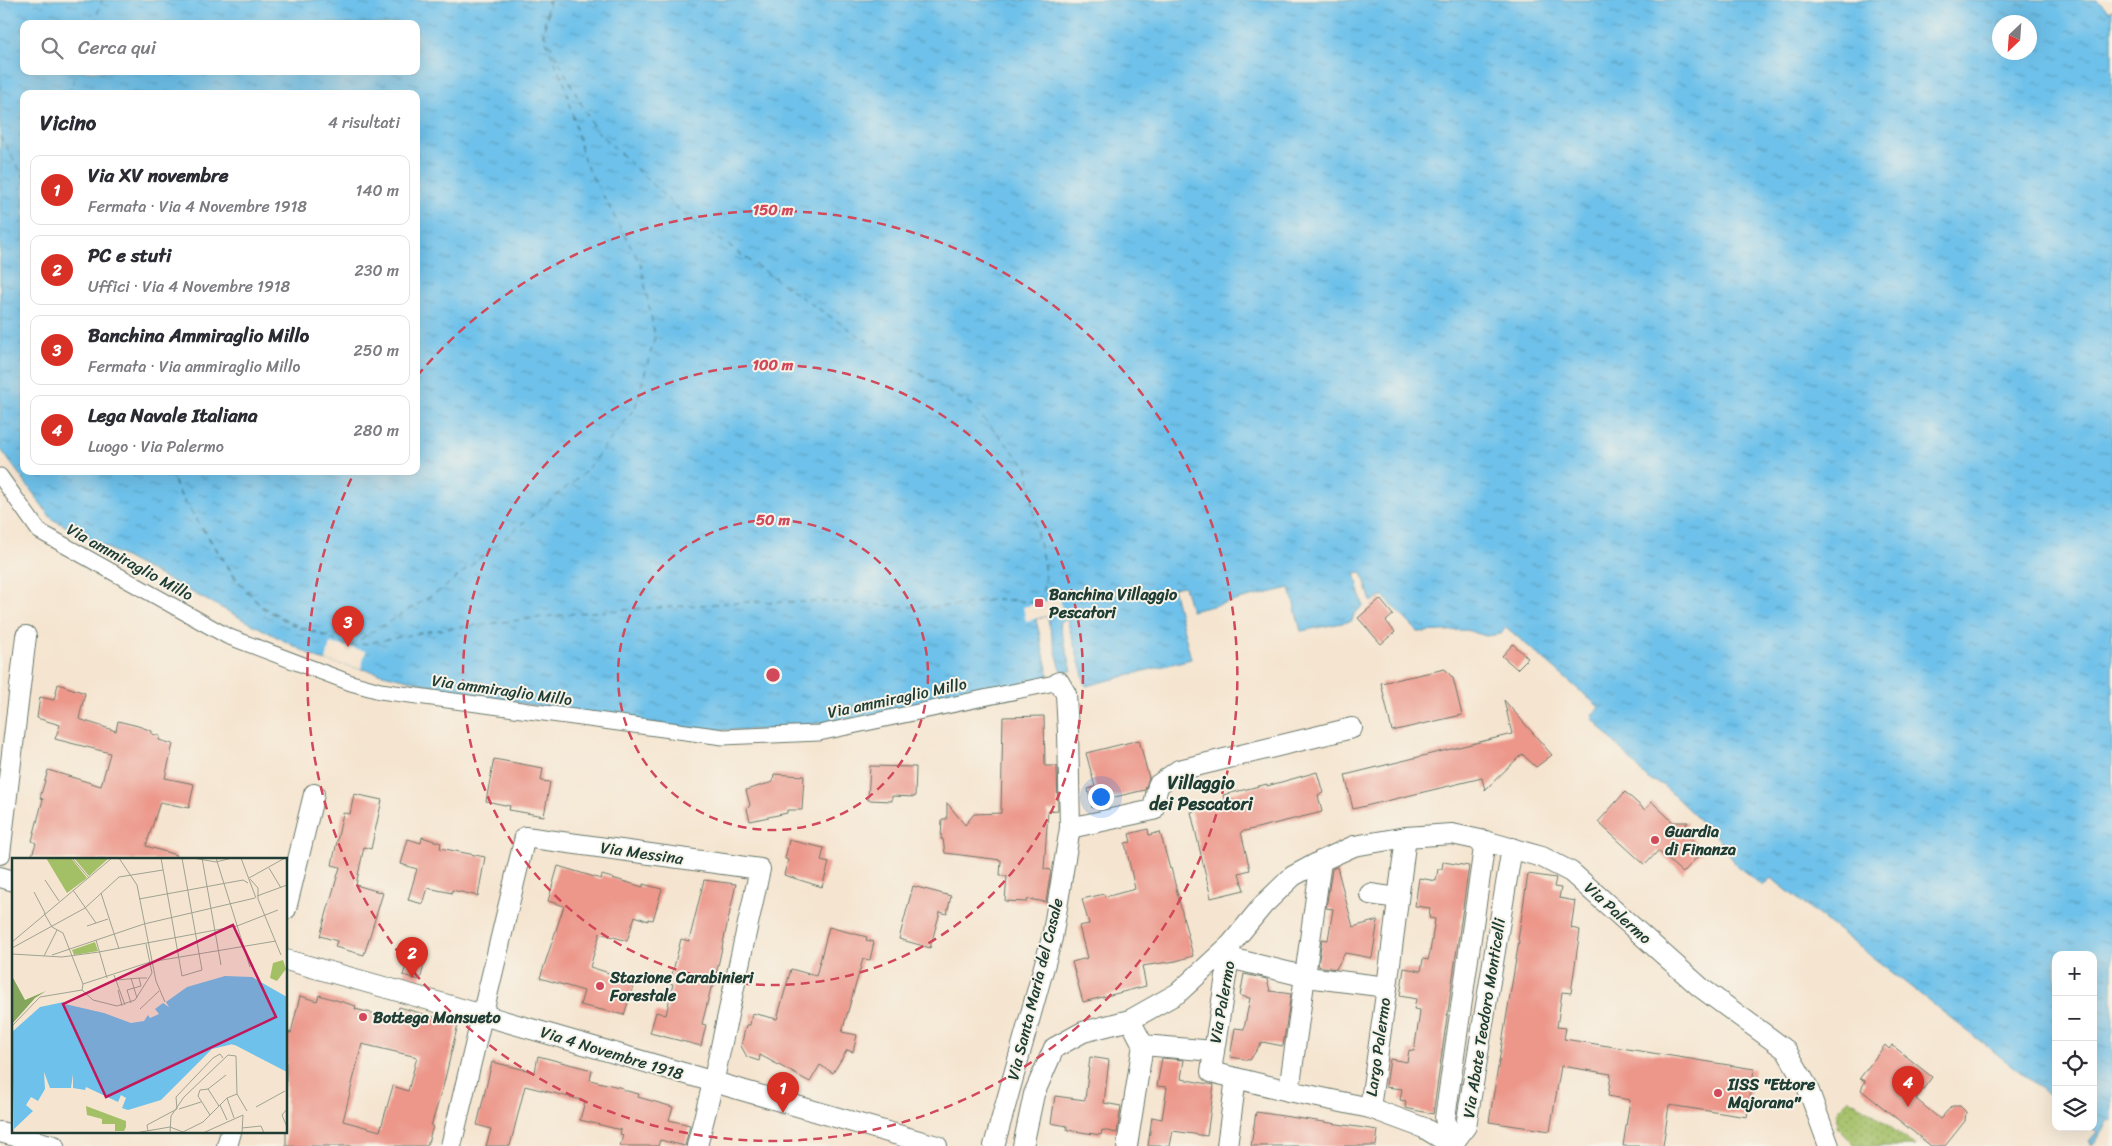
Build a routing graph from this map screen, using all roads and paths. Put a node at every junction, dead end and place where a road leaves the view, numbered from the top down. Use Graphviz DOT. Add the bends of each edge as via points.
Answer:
graph roads {
  1 [pos="0,476"];
  2 [pos="26,636"];
  3 [pos="1059,682"];
  4 [pos="1352,728"];
  5 [pos="314,794"];
  6 [pos="1070,828"];
  7 [pos="1406,837"];
  8 [pos="1485,841"];
  9 [pos="1512,848"];
  10 [pos="0,854"];
  11 [pos="1321,861"];
  12 [pos="1370,894"];
  13 [pos="1398,898"];
  14 [pos="288,901"];
  15 [pos="1231,951"];
  16 [pos="288,961"];
  17 [pos="1306,977"];
  18 [pos="1387,987"];
  19 [pos="481,1014"];
  20 [pos="1130,1020"];
  21 [pos="1142,1045"];
  22 [pos="1214,1051"];
  23 [pos="1236,1078"];
  24 [pos="713,1083"];
  25 [pos="1289,1091"];
  26 [pos="1370,1108"];
  27 [pos="0,1132"];
  28 [pos="54,1146"];
  29 [pos="451,1146"];
  30 [pos="697,1146"];
  31 [pos="937,1146"];
  32 [pos="994,1146"];
  33 [pos="1023,1146"];
  34 [pos="1127,1146"];
  35 [pos="1227,1146"];
  36 [pos="1452,1146"];
  37 [pos="1829,1146"];
  1 -- 3 [label="street, Via ammiraglio Millo" via="39,531 227,636 380,691 723,737 819,733"];
  2 -- 10 [label="street"];
  3 -- 6 [label="street, Via Santa Maria del Casale" via="1066,694"];
  4 -- 6 [label="street" via="1179,770 1158,785 1153,810"];
  5 -- 14 [label="street"];
  6 -- 32 [label="street, Via Santa Maria del Casale" via="1052,938"];
  7 -- 8 [label="street, Via Palermo" via="1452,834"];
  7 -- 11 [label="street, Via Palermo" via="1354,846"];
  7 -- 13 [label="street, Largo Palermo"];
  8 -- 9 [label="street, Via Palermo"];
  8 -- 36 [label="street, Via Abate Teodoro Monticelli" via="1444,1118"];
  9 -- 36 [label="street, Via Abate Teodoro Monticelli" via="1466,1126"];
  9 -- 37 [label="street, Via Palermo" via="1542,857 1571,872 1700,988 1786,1050 1807,1086"];
  11 -- 15 [label="street, Via Palermo" via="1293,876 1264,904"];
  11 -- 17 [label="street"];
  12 -- 13 [label="street"];
  13 -- 18 [label="street, Largo Palermo"];
  15 -- 17 [label="street, Largo Palermo"];
  15 -- 20 [label="street, Via Palermo" via="1178,993"];
  15 -- 22 [label="street, Via Palermo"];
  16 -- 19 [label="street, Via 4 Novembre 1918"];
  17 -- 18 [label="street, Largo Palermo"];
  17 -- 25 [label="street"];
  18 -- 26 [label="street, Largo Palermo"];
  19 -- 24 [label="street, Via 4 Novembre 1918"];
  19 -- 24 [label="street, Via Messina" via="524,837 760,869"];
  19 -- 29 [label="street"];
  20 -- 21 [label="street"];
  20 -- 33 [label="street, Via Palermo" via="1083,1032 1054,1048 1034,1094"];
  21 -- 22 [label="street, Via Palermo"];
  21 -- 34 [label="street"];
  22 -- 23 [label="street, Largo Palermo" via="1211,1072"];
  23 -- 25 [label="street, Largo Palermo"];
  23 -- 35 [label="street"];
  24 -- 30 [label="street"];
  24 -- 31 [label="street, Via 4 Novembre 1918"];
  25 -- 26 [label="street, Largo Palermo"];
  26 -- 36 [label="street, Largo Palermo" via="1424,1128"];
  27 -- 28 [label="street"];
}
